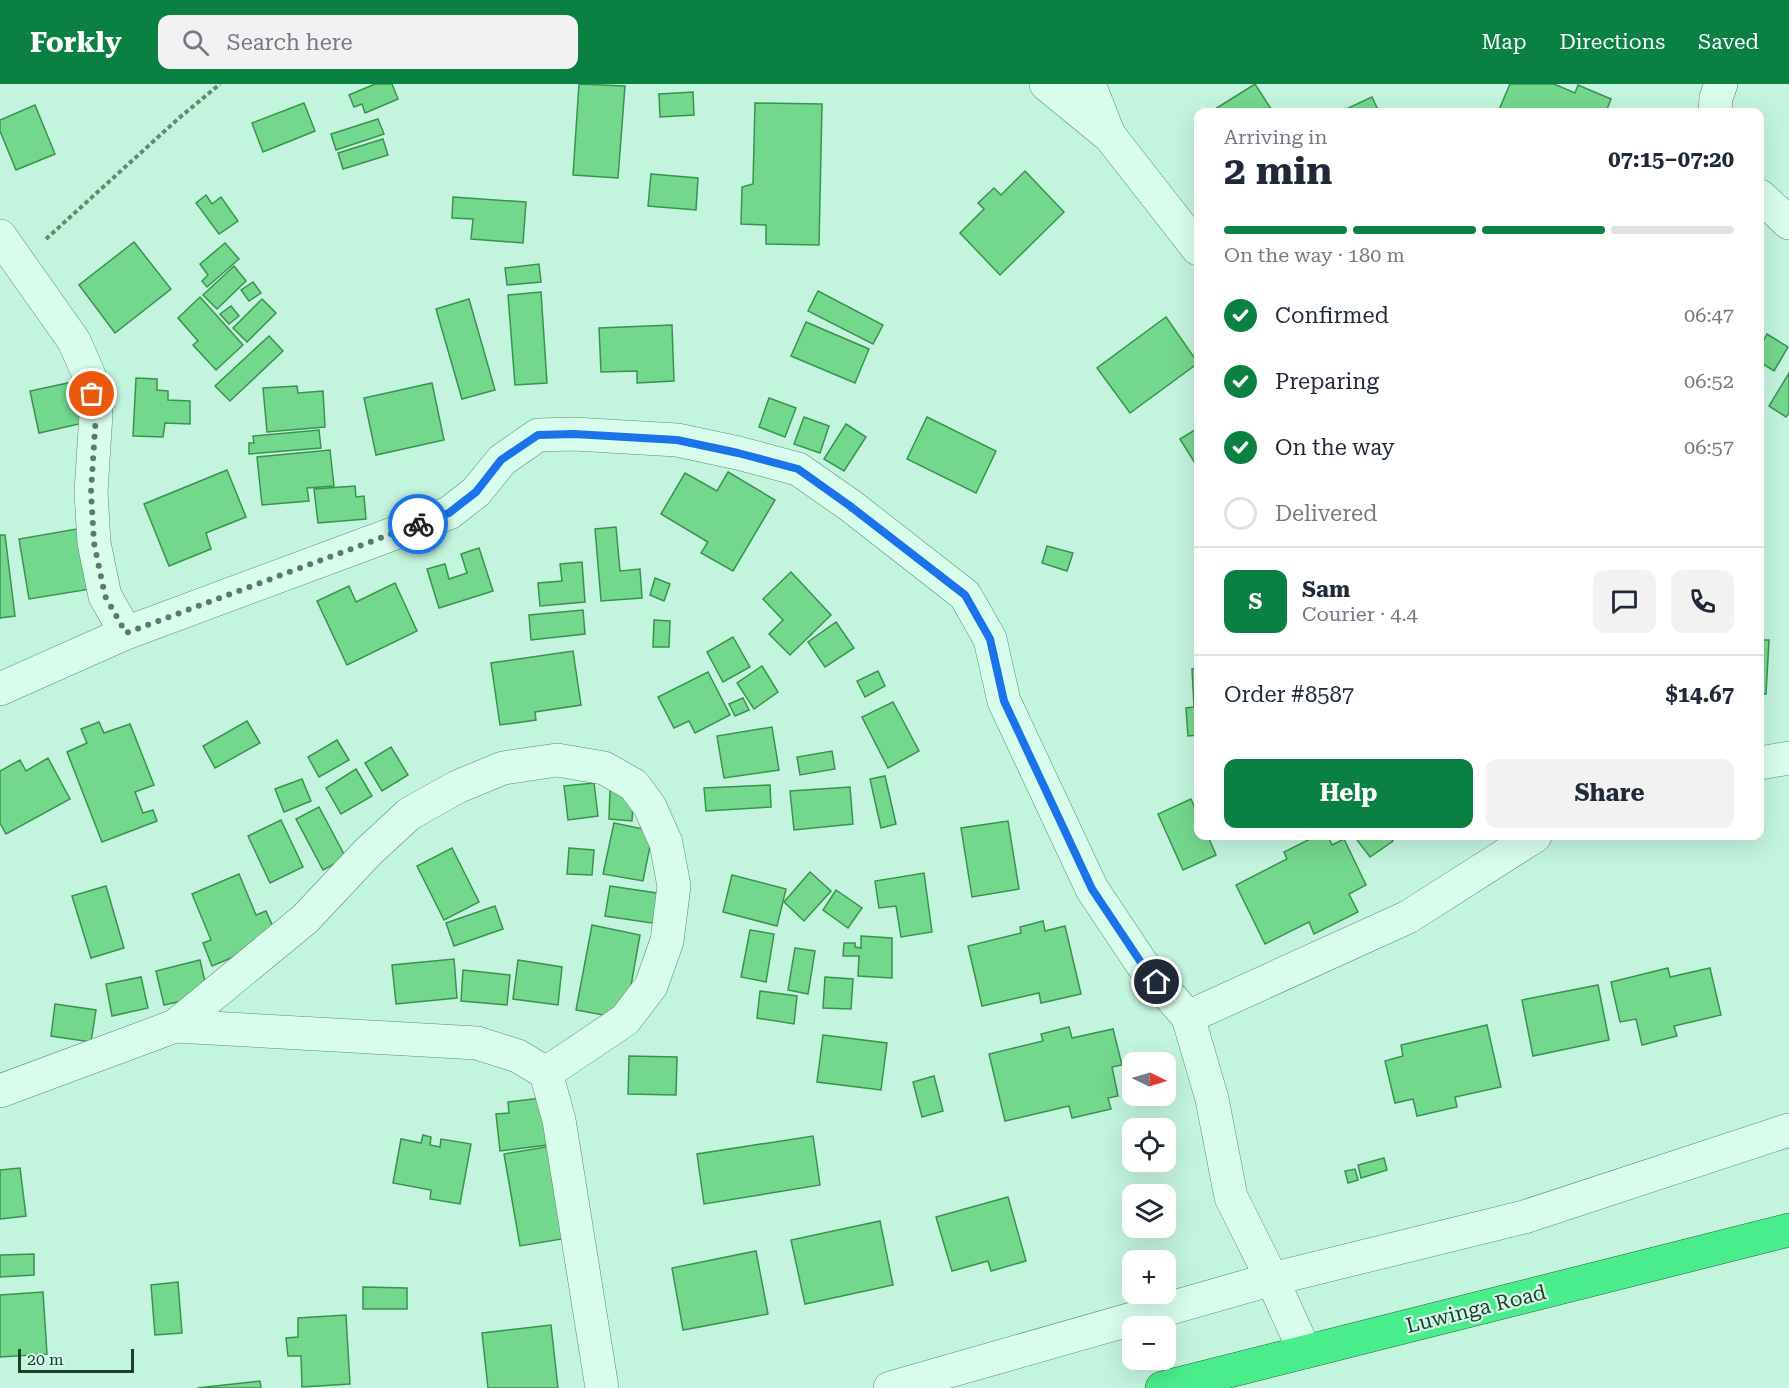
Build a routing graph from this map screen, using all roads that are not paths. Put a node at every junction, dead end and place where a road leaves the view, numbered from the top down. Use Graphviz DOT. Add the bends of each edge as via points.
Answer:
graph roads {
  1 [pos="1046,84"];
  2 [pos="1089,84"];
  3 [pos="1721,84"];
  4 [pos="1715,108"];
  5 [pos="1109,135"];
  6 [pos="1764,200"];
  7 [pos="1789,223"];
  8 [pos="0,236"];
  9 [pos="1194,244"];
  10 [pos="126,633"];
  11 [pos="0,689"];
  12 [pos="1789,758"];
  13 [pos="1764,762"];
  14 [pos="1529,840"];
  15 [pos="1188,1017"];
  16 [pos="176,1026"];
  17 [pos="546,1073"];
  18 [pos="0,1091"];
  19 [pos="1789,1130"];
  20 [pos="1789,1230"];
  21 [pos="1272,1279"];
  22 [pos="1305,1352"];
  23 [pos="602,1388"];
  24 [pos="890,1388"];
  25 [pos="1162,1388"];
  1 -- 5 [label="street"];
  2 -- 5 [label="street"];
  3 -- 4 [label="street"];
  5 -- 9 [label="street"];
  6 -- 7 [label="street"];
  8 -- 10 [label="street" via="74,341 89,375 96,414 91,492 94,543 105,596"];
  10 -- 11 [label="street"];
  10 -- 15 [label="street" via="449,513 476,492 501,460 538,435 677,440 798,469 965,595 990,639 1004,701 1092,889 1142,964"];
  12 -- 13 [label="street"];
  14 -- 15 [label="street" via="1408,917"];
  15 -- 21 [label="street" via="1212,1099 1231,1197"];
  16 -- 17 [label="street" via="477,1043 518,1056"];
  16 -- 17 [label="street" via="305,919 409,814 457,787 503,768 557,760 604,768 634,785 650,807 666,843 674,886 667,942 651,986 625,1020"];
  16 -- 18 [label="street"];
  17 -- 23 [label="street" via="559,1120"];
  19 -- 21 [label="street" via="1524,1216"];
  20 -- 22 [label="highway, Luwinga Road"];
  21 -- 22 [label="street"];
  21 -- 24 [label="street"];
  22 -- 25 [label="highway, Luwinga Road"];
}
